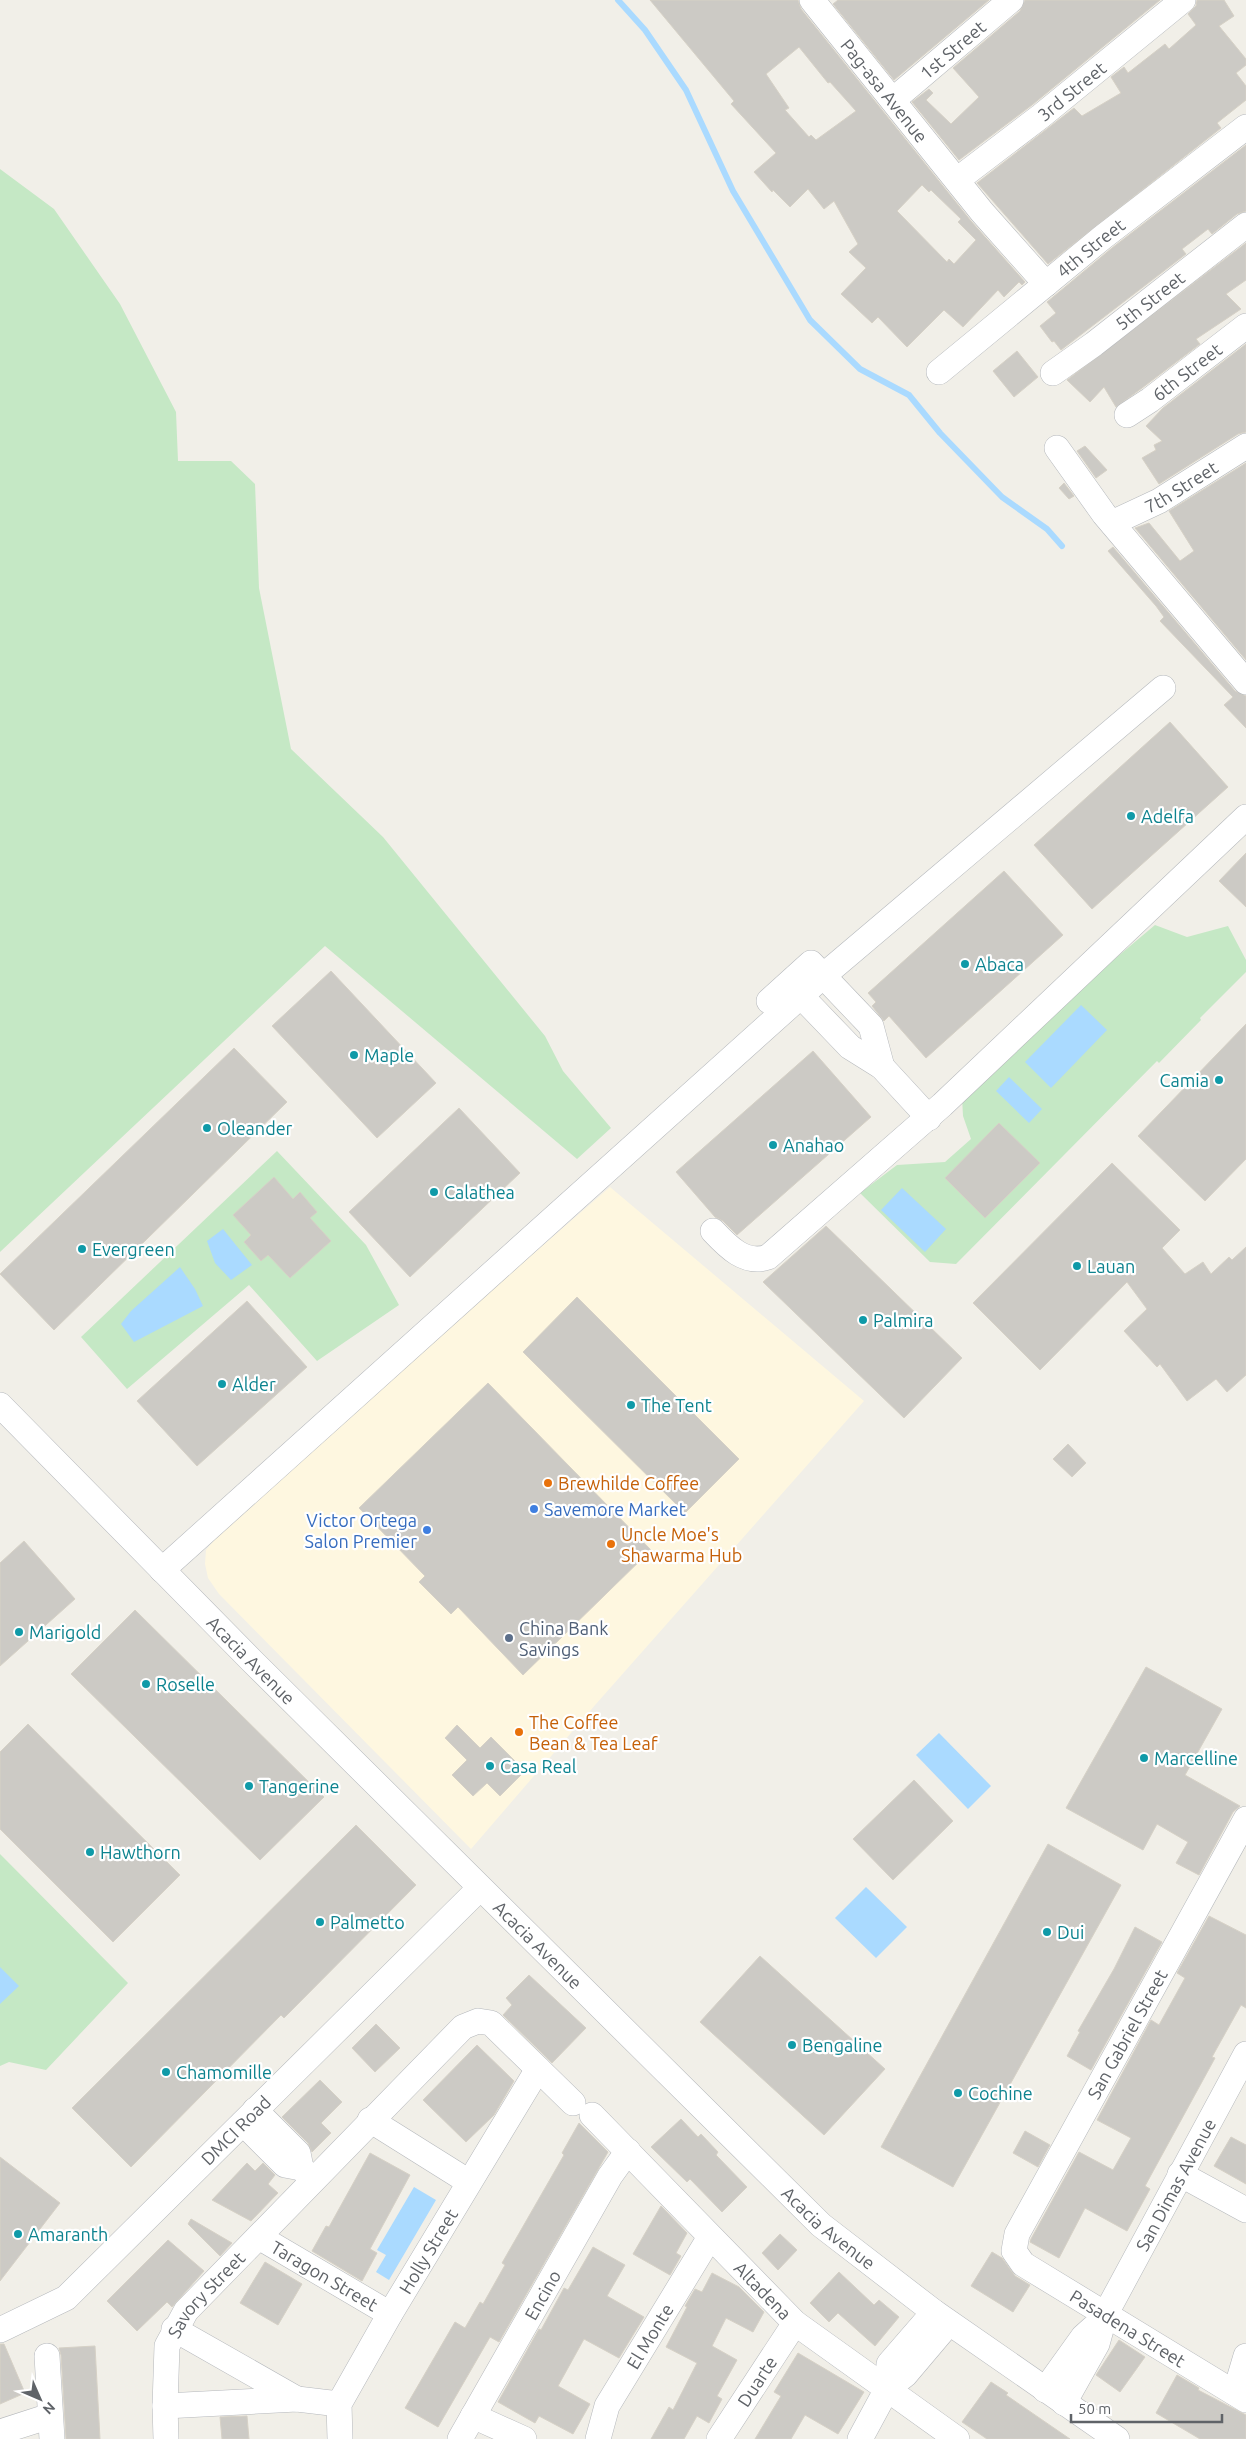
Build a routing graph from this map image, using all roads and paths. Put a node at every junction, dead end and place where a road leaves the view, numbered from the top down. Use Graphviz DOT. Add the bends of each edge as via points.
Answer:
graph roads {
  1 [pos="1011,0"];
  2 [pos="1183,0"];
  3 [pos="819,2"];
  4 [pos="893,100"];
  5 [pos="1246,127"];
  6 [pos="957,180"];
  7 [pos="1246,225"];
  8 [pos="1046,284"];
  9 [pos="1246,326"];
  10 [pos="939,372"];
  11 [pos="1053,373"];
  12 [pos="1127,415"];
  13 [pos="1246,446"];
  14 [pos="1057,448"];
  15 [pos="1112,523"];
  16 [pos="1246,682"];
  17 [pos="1163,688"];
  18 [pos="1246,816"];
  19 [pos="823,976"];
  20 [pos="801,996"];
  21 [pos="882,1066"];
  22 [pos="928,1118"];
  23 [pos="713,1232"];
  24 [pos="448,1305"];
  25 [pos="0,1405"];
  26 [pos="157,1566"];
  27 [pos="1246,1819"];
  28 [pos="480,1888"];
  29 [pos="478,2021"];
  30 [pos="1246,2054"];
  31 [pos="538,2069"];
  32 [pos="249,2116"];
  33 [pos="370,2120"];
  34 [pos="628,2151"];
  35 [pos="307,2174"];
  36 [pos="1180,2174"];
  37 [pos="470,2182"];
  38 [pos="1246,2210"];
  39 [pos="259,2237"];
  40 [pos="710,2237"];
  41 [pos="1014,2252"];
  42 [pos="390,2314"];
  43 [pos="1106,2316"];
  44 [pos="942,2317"];
  45 [pos="794,2323"];
  46 [pos="174,2329"];
  47 [pos="0,2330"];
  48 [pos="47,2356"];
  49 [pos="1246,2356"];
  50 [pos="887,2389"];
  51 [pos="1055,2396"];
  52 [pos="1240,2397"];
  53 [pos="297,2399"];
  54 [pos="339,2404"];
  55 [pos="165,2406"];
  56 [pos="473,2416"];
  57 [pos="51,2427"];
  58 [pos="0,2432"];
  59 [pos="166,2439"];
  60 [pos="340,2439"];
  61 [pos="460,2439"];
  62 [pos="524,2439"];
  63 [pos="598,2439"];
  64 [pos="718,2439"];
  65 [pos="860,2439"];
  66 [pos="957,2439"];
  67 [pos="1117,2439"];
  1 -- 4 [label="street, 1st Street"];
  2 -- 6 [label="street, 3rd Street"];
  3 -- 4 [label="street, Pag-asa Avenue"];
  4 -- 6 [label="street, Pag-asa Avenue"];
  5 -- 8 [label="street, 4th Street"];
  6 -- 8 [label="street, Pag-asa Avenue"];
  7 -- 11 [label="street, 5th Street"];
  8 -- 10 [label="street, 4th Street"];
  9 -- 12 [label="street, 6th Street"];
  13 -- 15 [label="street, 7th Street" via="1159,501"];
  14 -- 15 [label="street"];
  15 -- 16 [label="street"];
  17 -- 19 [label="street"];
  18 -- 22 [label="street"];
  19 -- 20 [label="street"];
  19 -- 21 [label="street" via="871,1026"];
  19 -- 24 [label="street" via="811,963"];
  20 -- 21 [label="street" via="850,1047"];
  20 -- 24 [label="street"];
  21 -- 22 [label="street"];
  22 -- 23 [label="street" via="768,1257 760,1260 746,1258"];
  24 -- 26 [label="street"];
  25 -- 26 [label="street, Acacia Avenue"];
  26 -- 28 [label="street, Acacia Avenue"];
  27 -- 41 [label="street, San Gabriel Street" via="1017,2234"];
  28 -- 32 [label="street, DMCI Road"];
  28 -- 44 [label="street, Acacia Avenue" via="821,2224"];
  29 -- 31 [label="street, Altadena" via="491,2023"];
  29 -- 33 [label="street, Savory Street" via="463,2027"];
  30 -- 36 [label="street, San Dimas Avenue"];
  31 -- 34 [label="street, Altadena"];
  31 -- 37 [label="street, Holly Street"];
  32 -- 35 [label="street" via="272,2139 298,2152"];
  32 -- 47 [label="street, DMCI Road" via="66,2298"];
  33 -- 35 [label="street, Savory Street"];
  33 -- 37 [label="street"];
  34 -- 40 [label="street, Altadena"];
  34 -- 56 [label="street, Encino" via="610,2176"];
  35 -- 39 [label="street, Savory Street"];
  36 -- 38 [label="street"];
  36 -- 43 [label="street, San Dimas Avenue"];
  37 -- 42 [label="street, Holly Street"];
  39 -- 42 [label="street, Taragon Street"];
  39 -- 46 [label="street, Savory Street" via="186,2311"];
  40 -- 45 [label="street, Altadena"];
  40 -- 63 [label="street, El Monte" via="607,2406"];
  41 -- 43 [label="street, Pasadena Street" via="1024,2264"];
  42 -- 54 [label="street, Holly Street"];
  43 -- 51 [label="street, San Dimas Avenue" via="1083,2337 1075,2364"];
  43 -- 52 [label="street, Pasadena Street"];
  44 -- 50 [label="street" via="916,2348 905,2375"];
  44 -- 51 [label="street, Acacia Avenue"];
  45 -- 50 [label="street, Altadena"];
  45 -- 64 [label="street, Duarte"];
  46 -- 53 [label="street"];
  46 -- 55 [label="street, Savory Street" via="167,2346"];
  48 -- 57 [label="street"];
  49 -- 52 [label="street"];
  50 -- 65 [label="street"];
  50 -- 66 [label="street, Altadena"];
  51 -- 67 [label="street, Acacia Avenue"];
  53 -- 54 [label="street"];
  53 -- 55 [label="street"];
  54 -- 60 [label="street"];
  55 -- 59 [label="street, Savory Street"];
  56 -- 61 [label="street, Encino"];
  56 -- 62 [label="street"];
  57 -- 58 [label="street"];
}
